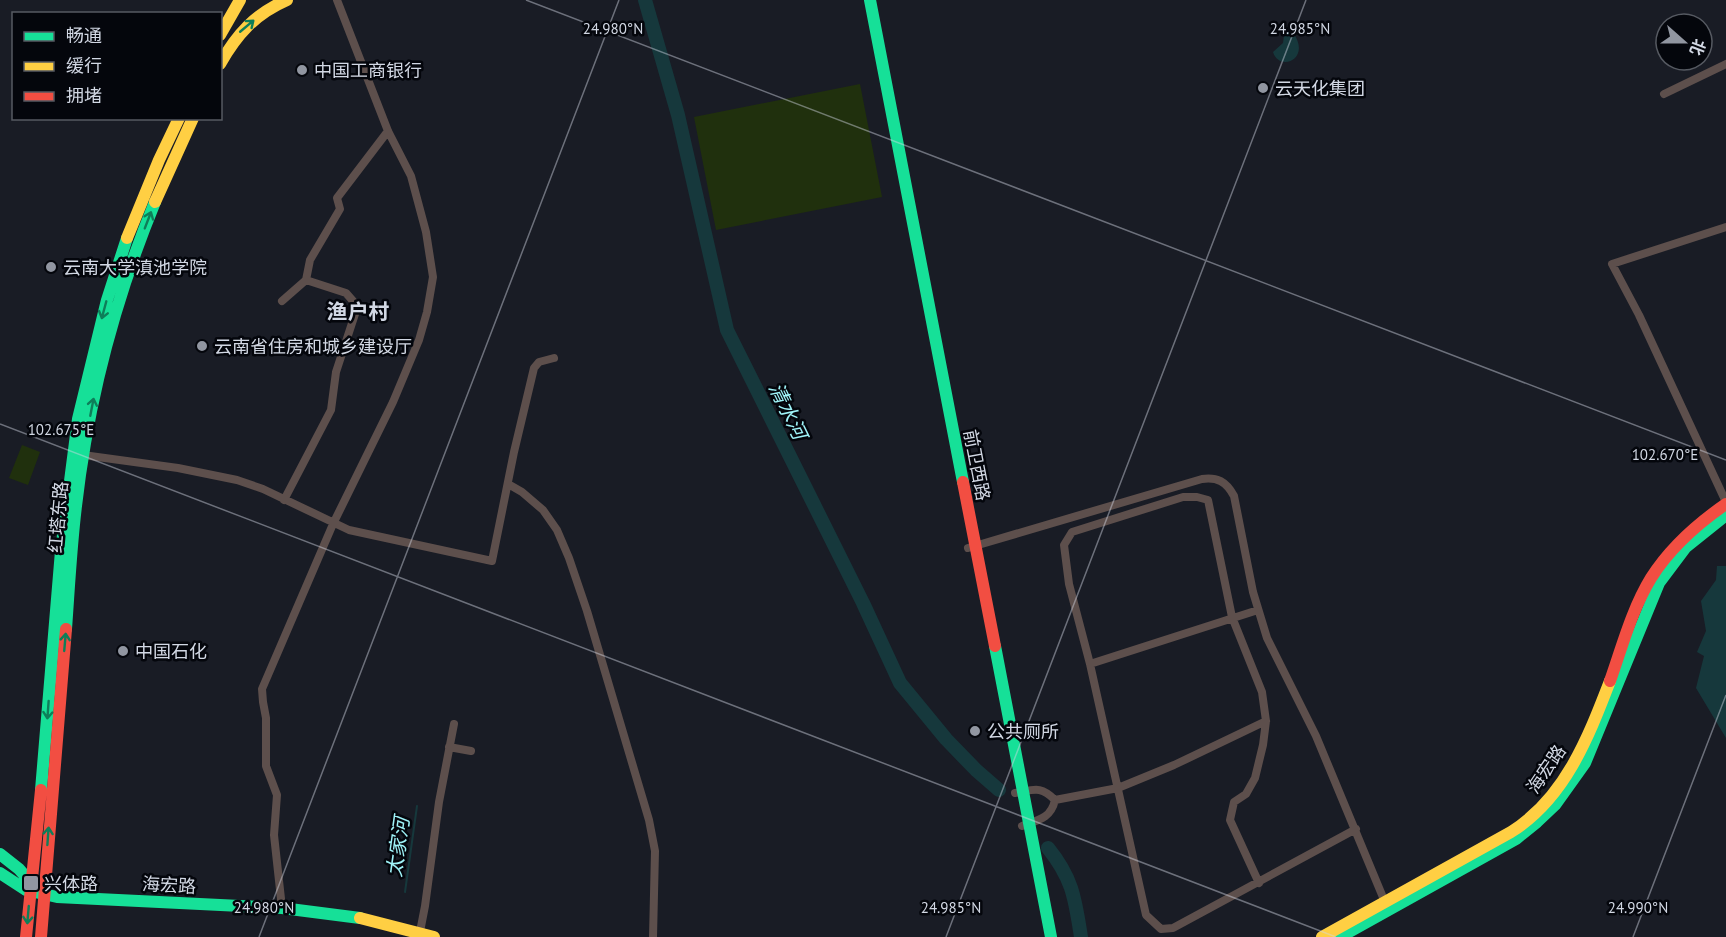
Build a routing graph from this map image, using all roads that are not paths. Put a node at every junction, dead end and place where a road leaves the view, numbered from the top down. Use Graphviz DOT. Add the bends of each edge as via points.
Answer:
graph roads {
  1 [pos="240,0"];
  2 [pos="288,0"];
  3 [pos="337,0"];
  4 [pos="862,0"];
  5 [pos="870,0"];
  6 [pos="222,32"];
  7 [pos="222,61"];
  8 [pos="1726,64"];
  9 [pos="1664,94"];
  10 [pos="178,120"];
  11 [pos="192,120"];
  12 [pos="388,131"];
  13 [pos="905,205"];
  14 [pos="1726,227"];
  15 [pos="306,280"];
  16 [pos="282,301"];
  17 [pos="554,358"];
  18 [pos="83,454"];
  19 [pos="507,484"];
  20 [pos="284,500"];
  21 [pos="1726,503"];
  22 [pos="1726,515"];
  23 [pos="333,524"];
  24 [pos="971,548"];
  25 [pos="1258,610"];
  26 [pos="1232,616"];
  27 [pos="1090,664"];
  28 [pos="1266,721"];
  29 [pos="454,724"];
  30 [pos="449,747"];
  31 [pos="471,751"];
  32 [pos="1118,788"];
  33 [pos="1019,792"];
  34 [pos="1055,800"];
  35 [pos="1026,824"];
  36 [pos="1356,829"];
  37 [pos="0,854"];
  38 [pos="0,873"];
  39 [pos="1259,883"];
  40 [pos="30,888"];
  41 [pos="44,894"];
  42 [pos="1387,906"];
  43 [pos="282,908"];
  44 [pos="419,935"];
  45 [pos="26,937"];
  46 [pos="41,937"];
  47 [pos="434,937"];
  48 [pos="653,937"];
  49 [pos="1043,937"];
  50 [pos="1051,937"];
  51 [pos="1322,937"];
  52 [pos="1340,937"];
  1 -- 6 [label="main road"];
  7 -- 2 [label="main road, one-way" via="242,29"];
  3 -- 12 [label="street"];
  4 -- 13 [label="main road, 前卫西路"];
  5 -- 13 [label="main road, 前卫西路"];
  8 -- 9 [label="street"];
  10 -- 40 [label="main road, 红塔东路, one-way" via="132,224 107,300 78,419 61,551"];
  18 -- 11 [label="main road, 红塔东路, one-way" via="112,322 150,215"];
  12 -- 15 [label="street" via="337,198 340,209 310,260"];
  12 -- 23 [label="street" via="411,176 433,277 420,340"];
  13 -- 24 [label="main road, 前卫西路"];
  14 -- 21 [label="street" via="1612,264"];
  15 -- 16 [label="street"];
  15 -- 20 [label="street" via="349,295 355,314 336,372 332,410"];
  17 -- 19 [label="street" via="534,368"];
  18 -- 20 [label="street" via="237,480"];
  41 -- 18 [label="main road, 红塔东路, one-way"];
  19 -- 23 [label="street" via="492,561"];
  19 -- 48 [label="street" via="535,502 550,519 569,558 587,611 649,820 655,851"];
  20 -- 23 [label="street"];
  21 -- 42 [label="main road, 海宏路" via="1680,541 1651,578 1578,759 1547,802 1511,832"];
  22 -- 42 [label="main road, 海宏路" via="1686,547 1659,583 1585,763 1554,808 1516,839"];
  23 -- 43 [label="street" via="262,689 266,766 277,795 274,835"];
  24 -- 25 [label="street" via="1212,478 1222,481 1234,495"];
  24 -- 33 [label="main road, 前卫西路"];
  25 -- 26 [label="street"];
  25 -- 36 [label="street" via="1267,638 1316,736"];
  26 -- 27 [label="street"];
  26 -- 27 [label="street" via="1208,500 1183,497 1072,532 1064,545"];
  26 -- 28 [label="street" via="1262,692"];
  27 -- 32 [label="street"];
  28 -- 32 [label="street"];
  28 -- 39 [label="street" via="1255,778 1246,794 1234,802 1230,820"];
  29 -- 30 [label="street"];
  30 -- 31 [label="street"];
  30 -- 44 [label="street"];
  32 -- 34 [label="street"];
  32 -- 39 [label="street" via="1146,915 1161,929 1173,928"];
  33 -- 34 [label="street" via="1035,789 1047,792"];
  33 -- 35 [label="main road, 前卫西路"];
  34 -- 35 [label="street" via="1047,816"];
  35 -- 49 [label="main road, 前卫西路"];
  35 -- 50 [label="main road, 前卫西路"];
  36 -- 39 [label="street"];
  36 -- 42 [label="street"];
  37 -- 40 [label="main road" via="18,869"];
  38 -- 40 [label="main road" via="17,886"];
  40 -- 41 [label="main road"];
  40 -- 45 [label="main road, 红塔东路, one-way"];
  41 -- 43 [label="main road, 海宏路"];
  41 -- 46 [label="main road, 红塔东路"];
  42 -- 51 [label="main road, 海宏路"];
  42 -- 52 [label="main road, 海宏路"];
  43 -- 44 [label="main road, 海宏路" via="364,919"];
  44 -- 47 [label="main road, 海宏路"];
}
